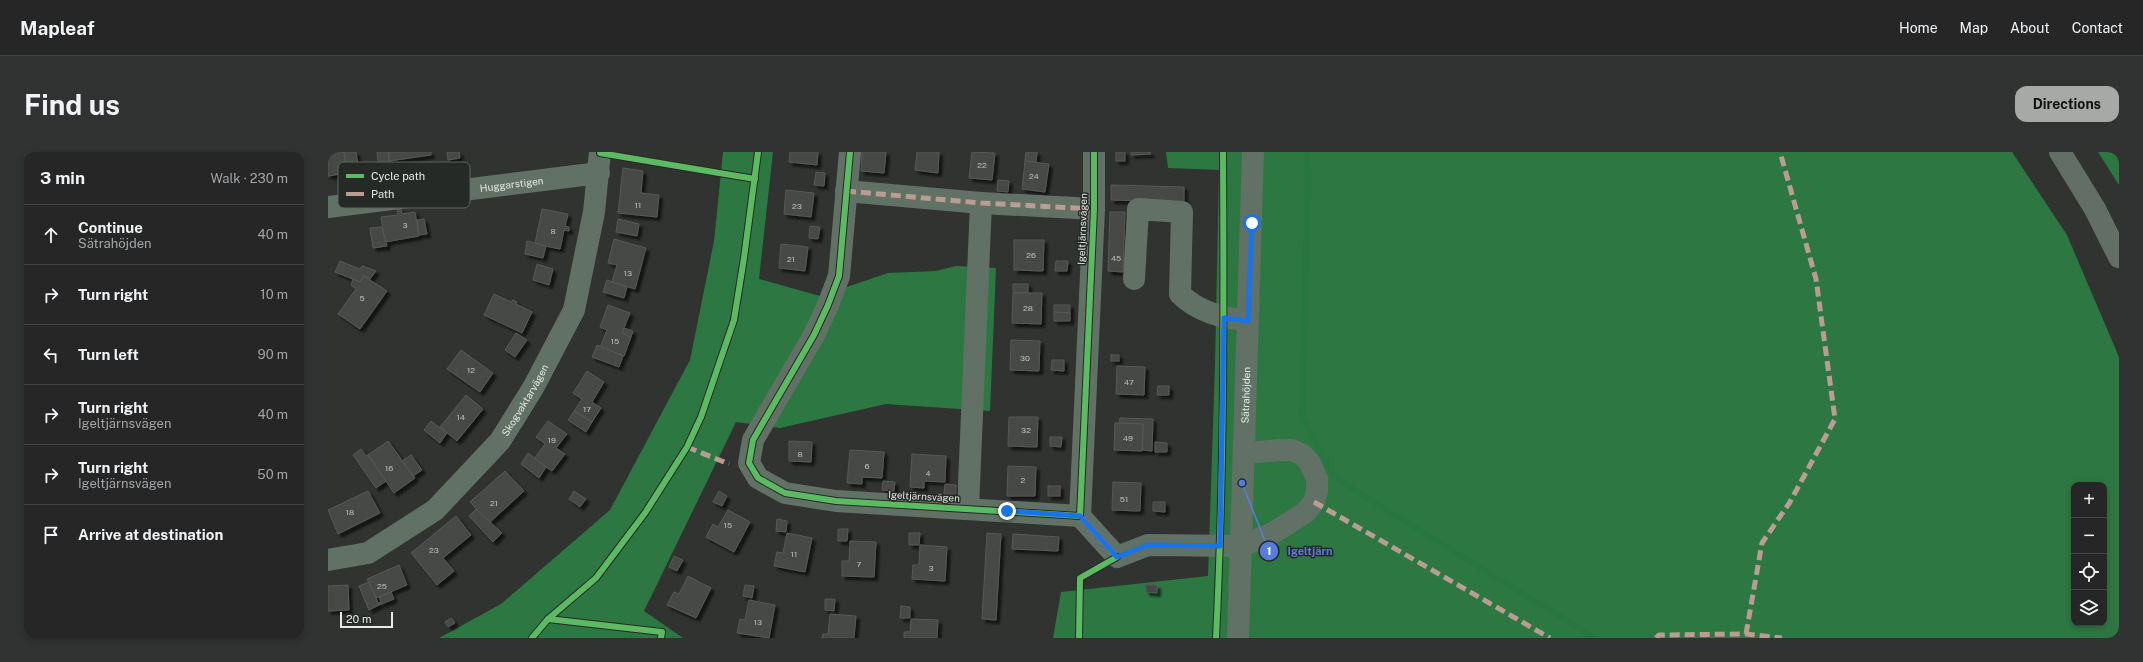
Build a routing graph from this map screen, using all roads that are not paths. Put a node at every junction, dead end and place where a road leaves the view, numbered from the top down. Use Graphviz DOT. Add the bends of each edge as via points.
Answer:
graph roads {
  1 [pos="600,152"];
  2 [pos="850,152"];
  3 [pos="1094,152"];
  4 [pos="1253,152"];
  5 [pos="2060,152"];
  6 [pos="599,173"];
  7 [pos="470,190"];
  8 [pos="846,191"];
  9 [pos="981,203"];
  10 [pos="1094,209"];
  11 [pos="2119,257"];
  12 [pos="1134,279"];
  13 [pos="1248,321"];
  14 [pos="1244,453"];
  15 [pos="968,508"];
  16 [pos="1080,516"];
  17 [pos="1241,546"];
  18 [pos="328,560"];
  19 [pos="1238,638"];
  1 -- 6 [label="street, Skogvaktarvägen"];
  2 -- 8 [label="street, Igeltjärnsvägen"];
  3 -- 10 [label="street, Igeltjärnsvägen"];
  4 -- 13 [label="street, Sätrahöjden"];
  5 -- 11 [label="highway" via="2095,209"];
  6 -- 7 [label="street, Huggarstigen"];
  6 -- 18 [label="street, Skogvaktarvägen" via="594,212 574,310 533,388 500,441 435,510 368,553"];
  8 -- 9 [label="street, Igeltjärnsvägen"];
  8 -- 15 [label="street, Igeltjärnsvägen" via="839,276 814,335 753,440 748,463 758,478 785,493 836,501"];
  9 -- 10 [label="street, Igeltjärnsvägen"];
  9 -- 15 [label="street"];
  10 -- 16 [label="street, Igeltjärnsvägen"];
  12 -- 13 [label="street" via="1138,209 1182,212 1180,294 1188,303 1224,318"];
  13 -- 14 [label="street, Sätrahöjden"];
  14 -- 17 [label="street, Sätrahöjden"];
  14 -- 17 [label="street" via="1292,450 1303,455 1314,471 1317,491 1314,502 1306,512 1273,533"];
  15 -- 16 [label="street, Igeltjärnsvägen"];
  16 -- 17 [label="street" via="1117,557 1148,545"];
  17 -- 19 [label="street, Sätrahöjden"];
}
